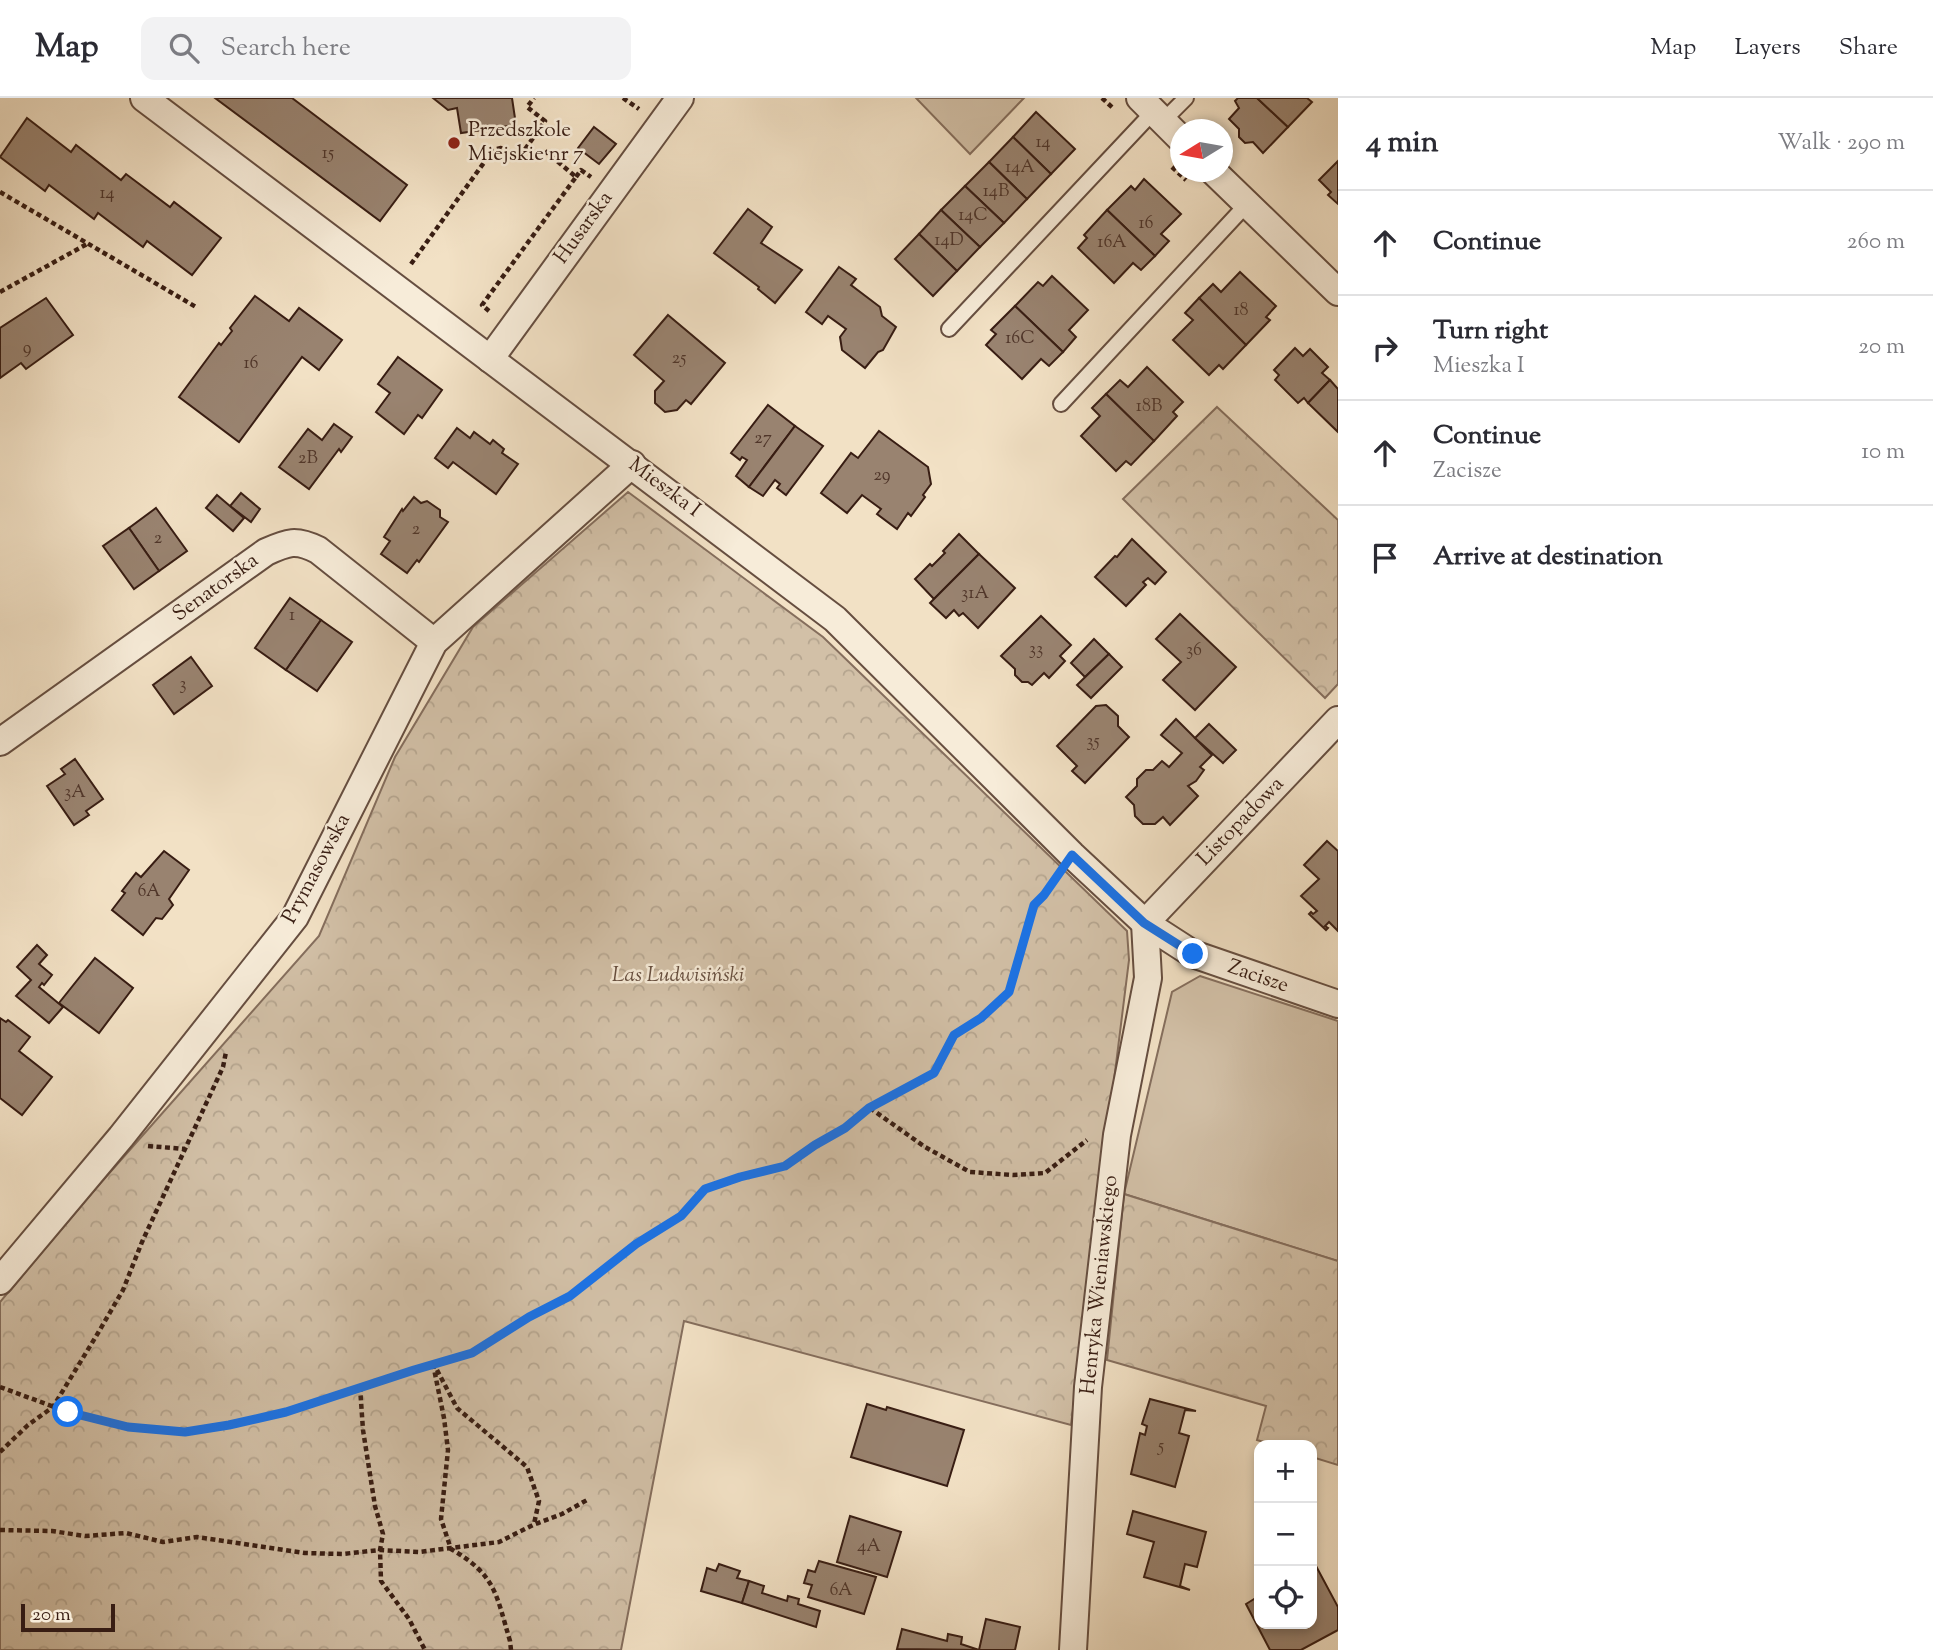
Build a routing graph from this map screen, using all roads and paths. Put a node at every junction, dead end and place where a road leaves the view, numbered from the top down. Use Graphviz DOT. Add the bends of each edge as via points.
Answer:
graph roads {
  1 [pos="146,98"];
  2 [pos="534,98"];
  3 [pos="680,98"];
  4 [pos="1186,98"];
  5 [pos="1159,117"];
  6 [pos="545,151"];
  7 [pos="1224,182"];
  8 [pos="0,192"];
  9 [pos="1247,204"];
  10 [pos="88,243"];
  11 [pos="410,267"];
  12 [pos="0,292"];
  13 [pos="1338,292"];
  14 [pos="196,307"];
  15 [pos="491,313"];
  16 [pos="949,328"];
  17 [pos="490,359"];
  18 [pos="1061,404"];
  19 [pos="632,464"];
  20 [pos="434,642"];
  21 [pos="1338,720"];
  22 [pos="0,742"];
  23 [pos="1072,855"];
  24 [pos="1144,923"];
  25 [pos="1338,1004"];
  26 [pos="228,1043"];
  27 [pos="869,1108"];
  28 [pos="1117,1135"];
  29 [pos="0,1281"];
  30 [pos="433,1364"];
  31 [pos="0,1387"];
  32 [pos="360,1387"];
  33 [pos="53,1407"];
  34 [pos="0,1452"];
  35 [pos="587,1500"];
  36 [pos="533,1525"];
  37 [pos="0,1530"];
  38 [pos="451,1549"];
  39 [pos="380,1550"];
  40 [pos="425,1650"];
  41 [pos="511,1650"];
  42 [pos="1073,1650"];
  1 -- 17 [label="street, Mieszka I"];
  2 -- 11 [label="path" via="527,107 545,121 521,155 493,150"];
  3 -- 17 [label="street, Husarska"];
  4 -- 5 [label="lane"];
  5 -- 16 [label="lane"];
  6 -- 15 [label="path" via="576,177 482,305"];
  7 -- 9 [label="street"];
  8 -- 10 [label="path"];
  9 -- 13 [label="street"];
  9 -- 18 [label="lane"];
  10 -- 12 [label="path"];
  10 -- 14 [label="path"];
  17 -- 19 [label="street, Mieszka I"];
  19 -- 20 [label="street, Prymasowska"];
  19 -- 23 [label="street, Mieszka I" via="835,619"];
  20 -- 22 [label="street, Senatorska" via="318,550 291,542 266,552"];
  20 -- 29 [label="street, Prymasowska" via="295,917"];
  21 -- 24 [label="street, Listopadowa"];
  23 -- 24 [label="street, Mieszka I"];
  23 -- 27 [label="path" via="1034,905 1009,992 954,1035 934,1073"];
  24 -- 25 [label="street, Zacisze" via="1193,954"];
  24 -- 28 [label="street, Henryka Wieniawskiego" via="1148,978"];
  26 -- 33 [label="path" via="223,1068 122,1290"];
  27 -- 28 [label="path" via="970,1172 1045,1173 1088,1139"];
  27 -- 30 [label="path" via="785,1166 705,1189 681,1216 636,1244 570,1296 472,1353"];
  28 -- 42 [label="street, Henryka Wieniawskiego" via="1088,1387"];
  30 -- 32 [label="path"];
  30 -- 36 [label="path" via="457,1408 527,1467 540,1501"];
  30 -- 38 [label="path" via="448,1450 441,1519"];
  31 -- 33 [label="path"];
  32 -- 33 [label="path" via="286,1412 185,1432 128,1427"];
  32 -- 39 [label="path" via="363,1430 383,1534"];
  33 -- 34 [label="path"];
  35 -- 36 [label="path"];
  36 -- 38 [label="path" via="499,1542"];
  37 -- 39 [label="path" via="85,1536 126,1533 163,1542 197,1537 305,1553"];
  38 -- 39 [label="path"];
  38 -- 41 [label="path" via="472,1562 494,1587"];
  39 -- 40 [label="path" via="381,1581"];
}
